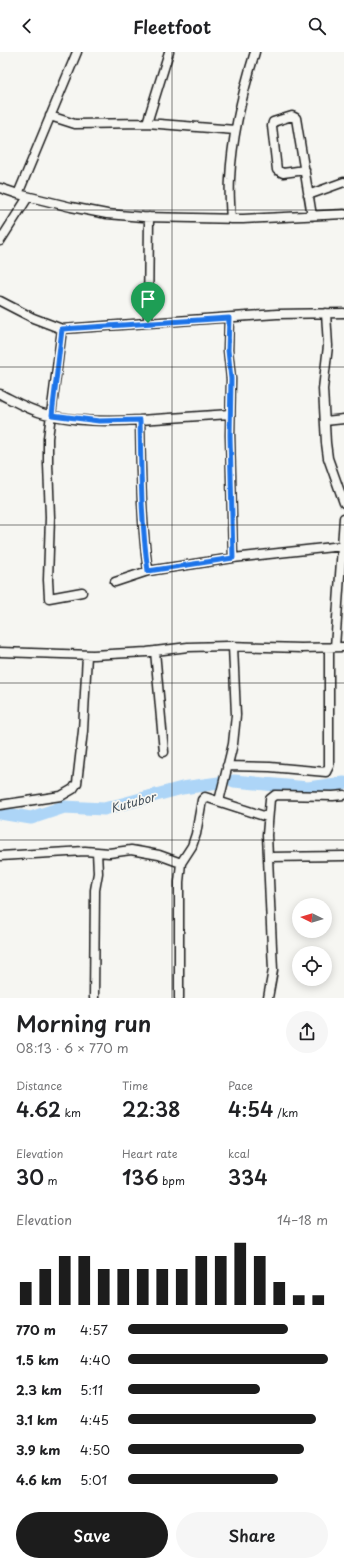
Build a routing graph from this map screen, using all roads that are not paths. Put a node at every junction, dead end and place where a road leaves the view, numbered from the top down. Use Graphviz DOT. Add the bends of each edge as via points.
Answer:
graph roads {
  1 [pos="77,52"];
  2 [pos="169,52"];
  3 [pos="255,52"];
  4 [pos="50,116"];
  5 [pos="147,123"];
  6 [pos="235,130"];
  7 [pos="304,170"];
  8 [pos="344,182"];
  9 [pos="0,188"];
  10 [pos="18,194"];
  11 [pos="308,195"];
  12 [pos="28,197"];
  13 [pos="344,214"];
  14 [pos="312,216"];
  15 [pos="149,217"];
  16 [pos="231,219"];
  17 [pos="0,241"];
  18 [pos="0,301"];
  19 [pos="326,313"];
  20 [pos="344,313"];
  21 [pos="229,318"];
  22 [pos="148,323"];
  23 [pos="62,329"];
  24 [pos="0,394"];
  25 [pos="230,414"];
  26 [pos="52,415"];
  27 [pos="344,419"];
  28 [pos="140,420"];
  29 [pos="325,421"];
  30 [pos="344,503"];
  31 [pos="344,518"];
  32 [pos="342,546"];
  33 [pos="233,558"];
  34 [pos="148,571"];
  35 [pos="342,572"];
  36 [pos="115,582"];
  37 [pos="82,592"];
  38 [pos="233,646"];
  39 [pos="336,647"];
  40 [pos="155,651"];
  41 [pos="0,652"];
  42 [pos="87,655"];
  43 [pos="164,752"];
  44 [pos="227,766"];
  45 [pos="344,794"];
  46 [pos="219,801"];
  47 [pos="0,805"];
  48 [pos="267,817"];
  49 [pos="97,852"];
  50 [pos="0,856"];
  51 [pos="344,856"];
  52 [pos="268,857"];
  53 [pos="181,863"];
  54 [pos="94,998"];
  55 [pos="179,998"];
  56 [pos="268,998"];
  1 -- 4 [label="street"];
  2 -- 5 [label="street"];
  3 -- 6 [label="street"];
  4 -- 5 [label="street" via="75,124"];
  4 -- 10 [label="street"];
  5 -- 6 [label="street"];
  6 -- 16 [label="street" via="230,180"];
  7 -- 7 [label="street" via="296,118 292,116 273,122 277,170 283,173"];
  7 -- 11 [label="street"];
  8 -- 11 [label="street"];
  9 -- 10 [label="street"];
  10 -- 12 [label="street"];
  11 -- 14 [label="street"];
  12 -- 15 [label="street" via="107,214"];
  12 -- 17 [label="street"];
  13 -- 14 [label="street"];
  14 -- 16 [label="street"];
  15 -- 16 [label="street"];
  15 -- 22 [label="street"];
  18 -- 23 [label="street"];
  19 -- 20 [label="street"];
  19 -- 21 [label="street"];
  19 -- 29 [label="street" via="328,346 323,389"];
  21 -- 22 [label="street"];
  21 -- 25 [label="street"];
  22 -- 23 [label="street"];
  23 -- 26 [label="street"];
  24 -- 26 [label="street" via="33,410"];
  25 -- 28 [label="street"];
  25 -- 33 [label="street"];
  26 -- 28 [label="street" via="99,421"];
  26 -- 37 [label="street" via="48,438 49,598"];
  27 -- 29 [label="street"];
  28 -- 34 [label="street" via="142,511"];
  29 -- 30 [label="street" via="328,458"];
  31 -- 32 [label="street"];
  32 -- 33 [label="street"];
  32 -- 35 [label="street"];
  33 -- 34 [label="street"];
  34 -- 36 [label="street"];
  35 -- 39 [label="street"];
  38 -- 39 [label="street"];
  38 -- 40 [label="street"];
  38 -- 44 [label="street" via="236,715 233,744"];
  39 -- 44 [label="street" via="329,766 326,772"];
  40 -- 42 [label="street"];
  40 -- 43 [label="street"];
  41 -- 42 [label="street"];
  42 -- 47 [label="street" via="77,783 73,789 61,796"];
  44 -- 46 [label="street"];
  45 -- 48 [label="street" via="274,795 270,798"];
  46 -- 48 [label="street"];
  46 -- 53 [label="street" via="205,797 202,800 192,846"];
  48 -- 52 [label="street"];
  49 -- 50 [label="street"];
  49 -- 53 [label="street" via="150,852"];
  49 -- 54 [label="street"];
  51 -- 52 [label="street"];
  52 -- 56 [label="street" via="273,970"];
  53 -- 55 [label="street"];
}
